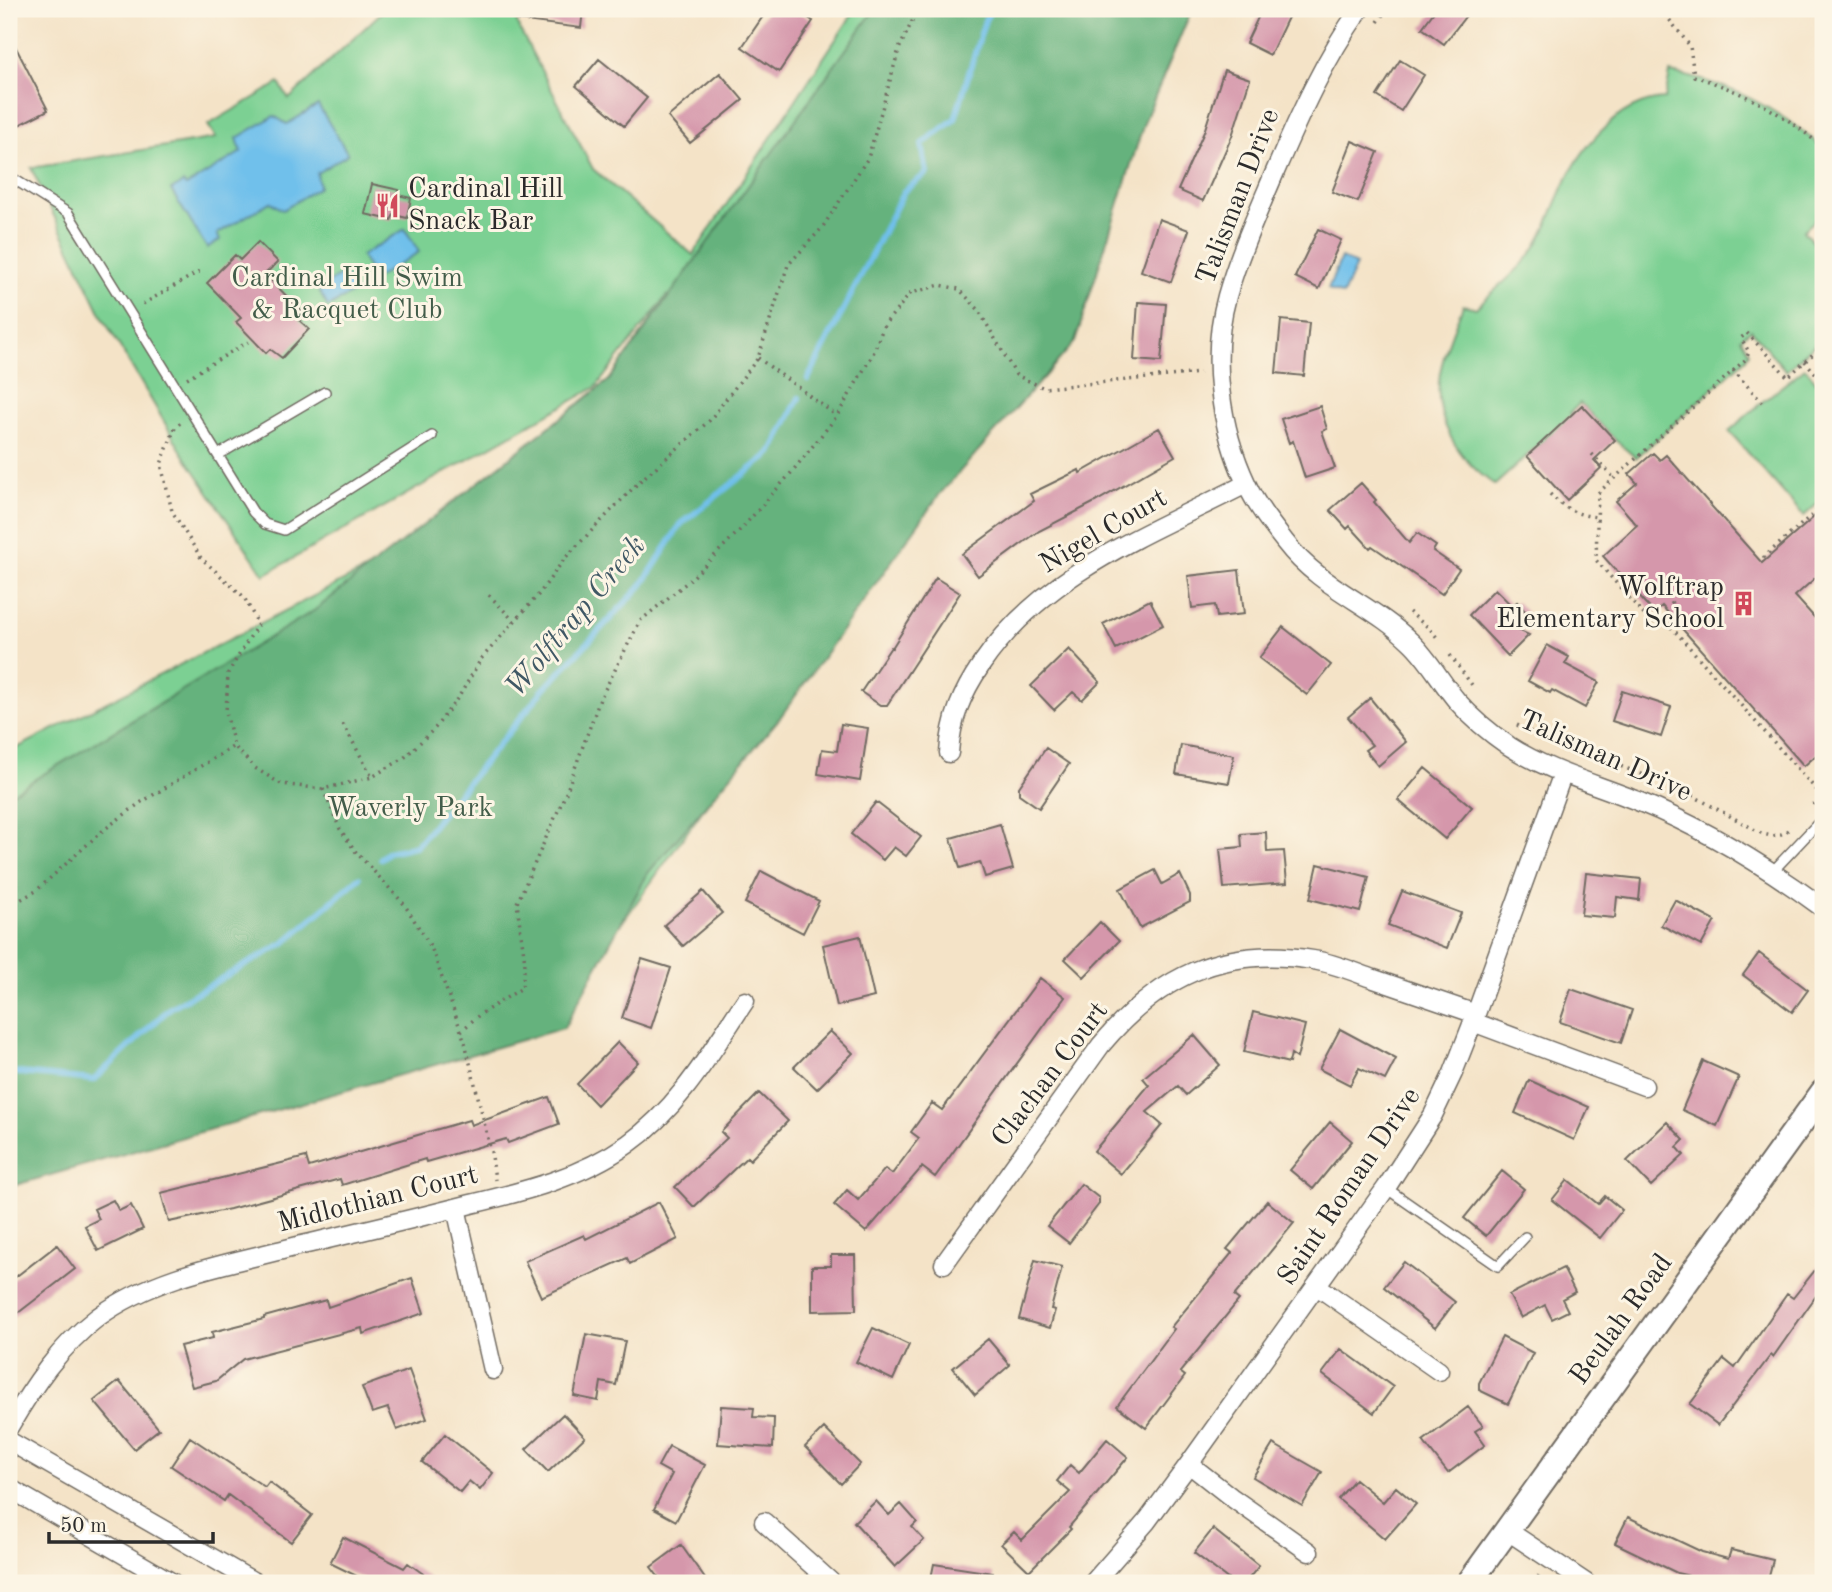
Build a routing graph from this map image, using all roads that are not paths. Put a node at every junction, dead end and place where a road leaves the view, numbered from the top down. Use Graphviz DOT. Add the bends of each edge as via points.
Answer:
graph roads {
  1 [pos="1360,9"];
  2 [pos="9,176"];
  3 [pos="325,393"];
  4 [pos="432,436"];
  5 [pos="218,455"];
  6 [pos="1246,484"];
  7 [pos="949,753"];
  8 [pos="1563,773"];
  9 [pos="1822,822"];
  10 [pos="1773,871"];
  11 [pos="1823,908"];
  12 [pos="746,1002"];
  13 [pos="1474,1018"];
  14 [pos="1644,1086"];
  15 [pos="1823,1092"];
  16 [pos="1386,1188"];
  17 [pos="456,1208"];
  18 [pos="1525,1237"];
  19 [pos="944,1264"];
  20 [pos="1317,1286"];
  21 [pos="493,1370"];
  22 [pos="1439,1371"];
  23 [pos="9,1427"];
  24 [pos="9,1441"];
  25 [pos="1189,1464"];
  26 [pos="9,1488"];
  27 [pos="764,1522"];
  28 [pos="1508,1531"];
  29 [pos="1309,1552"];
  30 [pos="173,1583"];
  31 [pos="256,1583"];
  32 [pos="832,1583"];
  33 [pos="1093,1583"];
  34 [pos="1469,1583"];
  35 [pos="1586,1583"];
  1 -- 6 [label="street, Talisman Drive" via="1331,52 1301,111 1226,299 1219,371 1232,447"];
  2 -- 5 [label="lane" via="68,213"];
  3 -- 5 [label="lane"];
  4 -- 5 [label="lane" via="284,530 265,524 253,512"];
  6 -- 7 [label="street, Nigel Court" via="1086,565 1019,618 964,690 954,716"];
  6 -- 8 [label="street, Talisman Drive" via="1286,544 1310,570 1410,641 1480,724 1510,746"];
  8 -- 10 [label="street, Talisman Drive" via="1679,819"];
  8 -- 13 [label="street, Saint Roman Drive"];
  9 -- 10 [label="lane"];
  10 -- 11 [label="street, Talisman Drive"];
  12 -- 17 [label="street, Midlothian Court" via="688,1085 629,1143 561,1180"];
  13 -- 14 [label="street, Clachan Court"];
  13 -- 16 [label="street, Saint Roman Drive" via="1433,1115"];
  13 -- 19 [label="street, Clachan Court" via="1315,960 1245,958 1178,978 1132,1010 1101,1045"];
  15 -- 28 [label="main road, Beulah Road"];
  16 -- 18 [label="lane" via="1498,1266"];
  16 -- 20 [label="street, Saint Roman Drive"];
  17 -- 21 [label="street"];
  17 -- 23 [label="street, Midlothian Court" via="164,1281 130,1297 69,1343 44,1370"];
  20 -- 22 [label="street"];
  20 -- 25 [label="street, Saint Roman Drive"];
  24 -- 31 [label="street"];
  25 -- 29 [label="street"];
  25 -- 33 [label="street, Saint Roman Drive"];
  26 -- 30 [label="street"];
  27 -- 32 [label="street"];
  28 -- 34 [label="main road, Beulah Road"];
  28 -- 35 [label="street"];
}
